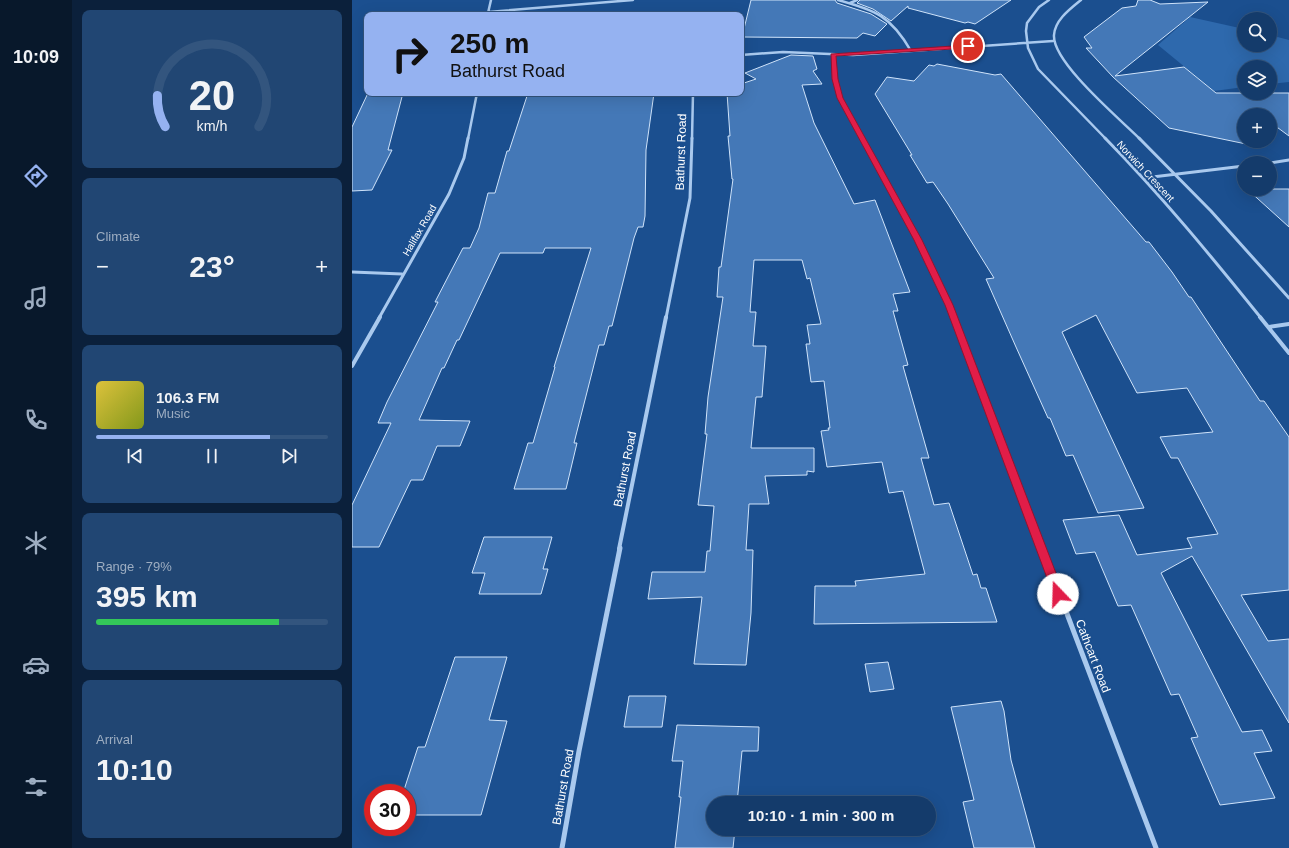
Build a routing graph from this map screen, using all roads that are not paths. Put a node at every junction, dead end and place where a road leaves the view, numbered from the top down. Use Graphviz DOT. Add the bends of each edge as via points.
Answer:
graph roads {
  1 [pos="491,0"];
  2 [pos="633,0"];
  3 [pos="838,0"];
  4 [pos="856,0"];
  5 [pos="1049,0"];
  6 [pos="1082,0"];
  7 [pos="850,3"];
  8 [pos="488,12"];
  9 [pos="509,12"];
  10 [pos="1053,41"];
  11 [pos="1025,42"];
  12 [pos="911,51"];
  13 [pos="744,55"];
  14 [pos="833,55"];
  15 [pos="476,96"];
  16 [pos="693,96"];
  17 [pos="1289,160"];
  18 [pos="1277,162"];
  19 [pos="1237,167"];
  20 [pos="1177,175"];
  21 [pos="1144,178"];
  22 [pos="352,272"];
  23 [pos="402,274"];
  24 [pos="1289,298"];
  25 [pos="1289,324"];
  26 [pos="1269,327"];
  27 [pos="1289,353"];
  28 [pos="352,366"];
  29 [pos="562,848"];
  30 [pos="1156,848"];
  1 -- 8 [label="street"];
  2 -- 9 [label="street"];
  3 -- 7 [label="street"];
  4 -- 7 [label="street"];
  5 -- 11 [label="street, Norwich Crescent" via="1031,15 1025,27"];
  6 -- 10 [label="street" via="1058,20"];
  7 -- 12 [label="street" via="873,11 893,24"];
  10 -- 11 [label="street"];
  10 -- 20 [label="street, Norwich Crescent" via="1060,58 1073,73"];
  11 -- 12 [label="street"];
  11 -- 21 [label="street, Norwich Crescent" via="1038,69"];
  12 -- 14 [label="street"];
  13 -- 14 [label="street" via="772,51"];
  14 -- 30 [label="street, Cathcart Road" via="840,98 918,240 949,305"];
  15 -- 23 [label="street, Halifax Road" via="467,148 460,169 449,194"];
  16 -- 29 [label="street, Bathurst Road" via="690,198"];
  17 -- 18 [label="street"];
  19 -- 20 [label="street"];
  20 -- 21 [label="street"];
  20 -- 24 [label="street, Norwich Crescent"];
  21 -- 26 [label="street, Norwich Crescent"];
  22 -- 23 [label="street"];
  23 -- 28 [label="street, Halifax Road"];
  25 -- 26 [label="street"];
  26 -- 27 [label="street, Norwich Crescent"];
}
